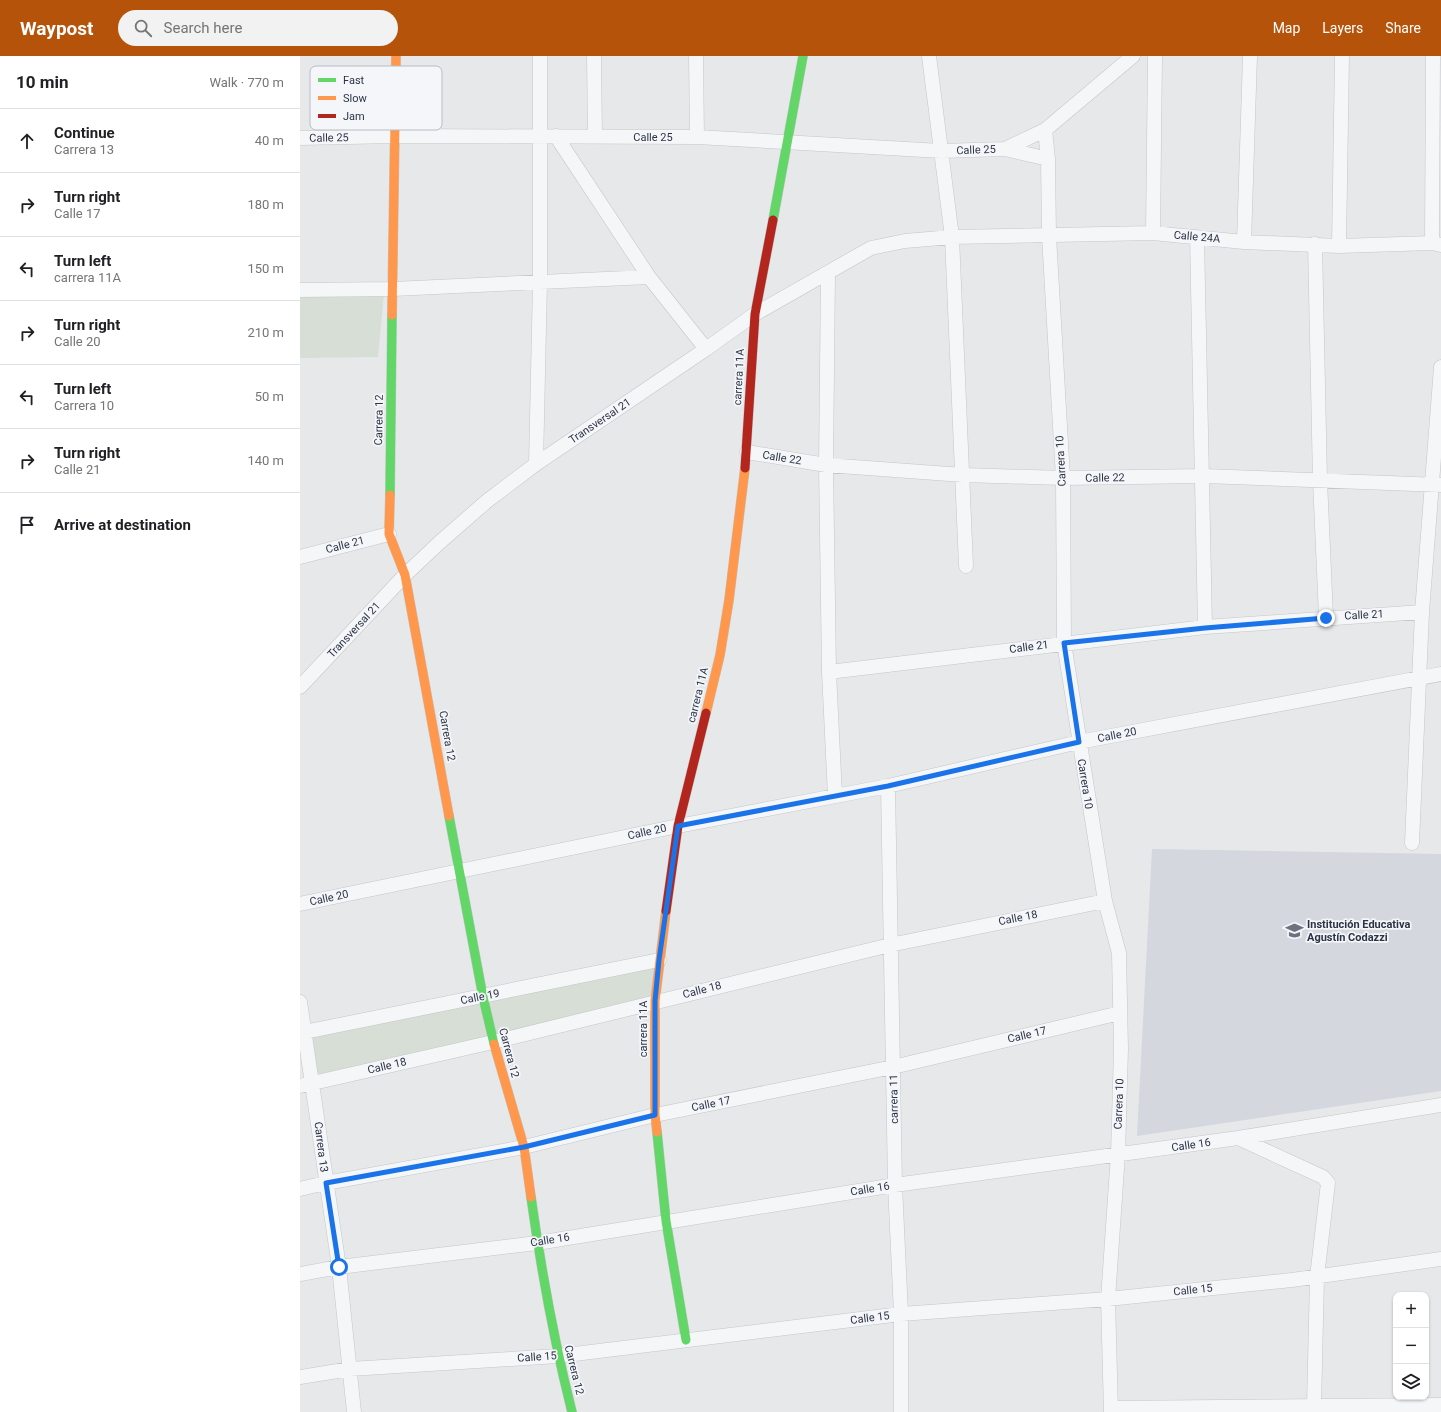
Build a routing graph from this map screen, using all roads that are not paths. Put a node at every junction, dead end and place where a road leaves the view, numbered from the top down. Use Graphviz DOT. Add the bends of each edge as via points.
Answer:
graph roads {
  1 [pos="396,56"];
  2 [pos="540,56"];
  3 [pos="594,56"];
  4 [pos="696,56"];
  5 [pos="803,56"];
  6 [pos="929,56"];
  7 [pos="1133,56"];
  8 [pos="1155,56"];
  9 [pos="1250,56"];
  10 [pos="1342,56"];
  11 [pos="1434,56"];
  12 [pos="396,66"];
  13 [pos="395,130"];
  14 [pos="1045,130"];
  15 [pos="395,136"];
  16 [pos="539,136"];
  17 [pos="556,136"];
  18 [pos="595,137"];
  19 [pos="697,137"];
  20 [pos="300,138"];
  21 [pos="787,141"];
  22 [pos="1005,149"];
  23 [pos="942,151"];
  24 [pos="1048,159"];
  25 [pos="1153,233"];
  26 [pos="1049,236"];
  27 [pos="952,237"];
  28 [pos="1197,237"];
  29 [pos="1244,242"];
  30 [pos="1315,244"];
  31 [pos="1436,244"];
  32 [pos="1338,246"];
  33 [pos="828,273"];
  34 [pos="649,277"];
  35 [pos="540,282"];
  36 [pos="393,289"];
  37 [pos="300,290"];
  38 [pos="755,314"];
  39 [pos="706,349"];
  40 [pos="1441,367"];
  41 [pos="747,452"];
  42 [pos="536,464"];
  43 [pos="826,465"];
  44 [pos="963,475"];
  45 [pos="1203,476"];
  46 [pos="1063,478"];
  47 [pos="1320,480"];
  48 [pos="1436,485"];
  49 [pos="389,534"];
  50 [pos="300,557"];
  51 [pos="966,566"];
  52 [pos="405,575"];
  53 [pos="1422,612"];
  54 [pos="1326,618"];
  55 [pos="1205,628"];
  56 [pos="1064,643"];
  57 [pos="829,672"];
  58 [pos="1441,674"];
  59 [pos="1419,678"];
  60 [pos="300,688"];
  61 [pos="1079,742"];
  62 [pos="888,786"];
  63 [pos="835,796"];
  64 [pos="678,826"];
  65 [pos="1412,843"];
  66 [pos="459,870"];
  67 [pos="1105,901"];
  68 [pos="300,904"];
  69 [pos="890,944"];
  70 [pos="659,960"];
  71 [pos="483,997"];
  72 [pos="655,1001"];
  73 [pos="300,1002"];
  74 [pos="1120,1013"];
  75 [pos="302,1032"];
  76 [pos="493,1042"];
  77 [pos="893,1067"];
  78 [pos="306,1085"];
  79 [pos="1441,1105"];
  80 [pos="655,1115"];
  81 [pos="1238,1138"];
  82 [pos="524,1147"];
  83 [pos="1118,1154"];
  84 [pos="326,1183"];
  85 [pos="895,1185"];
  86 [pos="300,1189"];
  87 [pos="666,1221"];
  88 [pos="537,1243"];
  89 [pos="1441,1260"];
  90 [pos="339,1267"];
  91 [pos="300,1274"];
  92 [pos="1317,1277"];
  93 [pos="1108,1299"];
  94 [pos="901,1314"];
  95 [pos="686,1340"];
  96 [pos="558,1356"];
  97 [pos="350,1369"];
  98 [pos="300,1377"];
  99 [pos="1314,1406"];
  100 [pos="1441,1406"];
  101 [pos="1111,1410"];
  102 [pos="354,1412"];
  103 [pos="572,1412"];
  104 [pos="901,1412"];
  1 -- 12 [label="street, Carrera 12"];
  2 -- 16 [label="street"];
  3 -- 18 [label="street"];
  4 -- 19 [label="street"];
  5 -- 21 [label="street, carrera 11A"];
  6 -- 23 [label="street"];
  7 -- 14 [label="street, Calle 25"];
  8 -- 25 [label="street"];
  9 -- 29 [label="street"];
  10 -- 32 [label="street"];
  11 -- 31 [label="street"];
  13 -- 15 [label="street, Carrera 12"];
  14 -- 22 [label="street, Calle 25"];
  14 -- 24 [label="street, Carrera 10"];
  15 -- 16 [label="street, Calle 25"];
  15 -- 20 [label="street, Calle 25"];
  15 -- 36 [label="street, Carrera 12"];
  16 -- 17 [label="street, Calle 25"];
  16 -- 35 [label="street"];
  17 -- 18 [label="street, Calle 25"];
  17 -- 34 [label="street"];
  18 -- 19 [label="street, Calle 25"];
  19 -- 21 [label="street, Calle 25"];
  21 -- 23 [label="street, Calle 25"];
  21 -- 38 [label="street, carrera 11A"];
  22 -- 23 [label="street, Calle 25"];
  22 -- 24 [label="street, Calle 25"];
  23 -- 27 [label="street"];
  24 -- 26 [label="street, Carrera 10"];
  25 -- 26 [label="street, Calle 24A"];
  25 -- 28 [label="street, Calle 24A"];
  26 -- 27 [label="street, Calle 24A"];
  26 -- 46 [label="street, Carrera 10"];
  27 -- 33 [label="street, Transversal 21" via="906,241 871,248"];
  27 -- 44 [label="street"];
  28 -- 29 [label="street, Calle 24A"];
  28 -- 45 [label="street"];
  29 -- 30 [label="street, Calle 24A"];
  30 -- 32 [label="street, Calle 24A"];
  30 -- 47 [label="street"];
  31 -- 32 [label="street, Calle 24A"];
  33 -- 38 [label="street, Transversal 21"];
  33 -- 43 [label="street"];
  34 -- 35 [label="street"];
  34 -- 39 [label="street"];
  35 -- 36 [label="street"];
  35 -- 42 [label="street"];
  36 -- 37 [label="street"];
  36 -- 49 [label="street, Carrera 12"];
  38 -- 39 [label="street, Transversal 21"];
  38 -- 41 [label="street, carrera 11A"];
  39 -- 42 [label="street, Transversal 21"];
  40 -- 48 [label="street"];
  41 -- 43 [label="street, Calle 22"];
  41 -- 64 [label="street, carrera 11A" via="720,655"];
  42 -- 52 [label="street, Transversal 21" via="487,501"];
  43 -- 44 [label="street, Calle 22"];
  43 -- 57 [label="street"];
  44 -- 46 [label="street, Calle 22"];
  44 -- 51 [label="street"];
  45 -- 46 [label="street, Calle 22"];
  45 -- 47 [label="street, Calle 22"];
  45 -- 55 [label="street"];
  46 -- 56 [label="street, Carrera 10"];
  47 -- 48 [label="street, Calle 22"];
  47 -- 54 [label="street"];
  48 -- 53 [label="street"];
  49 -- 50 [label="street, Calle 21"];
  49 -- 52 [label="street, Carrera 12"];
  52 -- 60 [label="street, Transversal 21"];
  52 -- 66 [label="street, Carrera 12"];
  53 -- 54 [label="street, Calle 21"];
  53 -- 59 [label="street"];
  54 -- 55 [label="street, Calle 21"];
  55 -- 56 [label="street, Calle 21"];
  56 -- 57 [label="street, Calle 21"];
  56 -- 61 [label="street, Carrera 10"];
  57 -- 63 [label="street"];
  58 -- 59 [label="street, Calle 20"];
  59 -- 61 [label="street, Calle 20"];
  59 -- 65 [label="street"];
  61 -- 62 [label="street, Calle 20"];
  61 -- 67 [label="street, Carrera 10"];
  62 -- 63 [label="street, Calle 20"];
  62 -- 69 [label="street, carrera 11"];
  63 -- 64 [label="street, Calle 20"];
  64 -- 66 [label="street, Calle 20"];
  64 -- 70 [label="street, carrera 11A"];
  66 -- 68 [label="street, Calle 20"];
  66 -- 71 [label="street, Carrera 12"];
  67 -- 69 [label="street, Calle 18"];
  67 -- 74 [label="street, Carrera 10" via="1120,953"];
  69 -- 72 [label="street, Calle 18"];
  69 -- 77 [label="street, carrera 11"];
  70 -- 71 [label="street, Calle 19"];
  70 -- 72 [label="street, carrera 11A"];
  71 -- 75 [label="street, Calle 19"];
  71 -- 76 [label="street, Carrera 12"];
  72 -- 76 [label="street, Calle 18"];
  72 -- 80 [label="street, carrera 11A"];
  73 -- 75 [label="street, Carrera 13"];
  74 -- 77 [label="street, Calle 17"];
  74 -- 83 [label="street, Carrera 10"];
  75 -- 78 [label="street, Carrera 13"];
  76 -- 78 [label="street, Calle 18"];
  76 -- 82 [label="street, Carrera 12"];
  77 -- 80 [label="street, Calle 17"];
  77 -- 85 [label="street, carrera 11"];
  78 -- 84 [label="street, Carrera 13"];
  79 -- 81 [label="street, Calle 16"];
  80 -- 82 [label="street, Calle 17"];
  80 -- 87 [label="street, carrera 11A"];
  81 -- 83 [label="street, Calle 16"];
  81 -- 92 [label="street" via="1323,1177 1328,1183"];
  82 -- 84 [label="street, Calle 17"];
  82 -- 88 [label="street, Carrera 12"];
  83 -- 85 [label="street, Calle 16"];
  83 -- 93 [label="street, Carrera 10"];
  84 -- 86 [label="street, Calle 17"];
  84 -- 90 [label="street, Carrera 13"];
  85 -- 87 [label="street, Calle 16"];
  85 -- 94 [label="street, carrera 11"];
  87 -- 88 [label="street, Calle 16"];
  87 -- 95 [label="street, carrera 11A"];
  88 -- 90 [label="street, Calle 16"];
  88 -- 96 [label="street, Carrera 12"];
  89 -- 92 [label="street, Calle 15"];
  90 -- 91 [label="street, Calle 16"];
  90 -- 97 [label="street, Carrera 13"];
  92 -- 93 [label="street, Calle 15"];
  92 -- 99 [label="street"];
  93 -- 94 [label="street, Calle 15"];
  93 -- 101 [label="street, Carrera 10"];
  94 -- 95 [label="street, Calle 15"];
  94 -- 104 [label="street, carrera 11"];
  95 -- 96 [label="street, Calle 15"];
  96 -- 97 [label="street, Calle 15"];
  96 -- 103 [label="street, Carrera 12"];
  97 -- 98 [label="street, Calle 15"];
  97 -- 102 [label="street, Carrera 13"];
  99 -- 100 [label="street"];
  99 -- 101 [label="street"];
}
